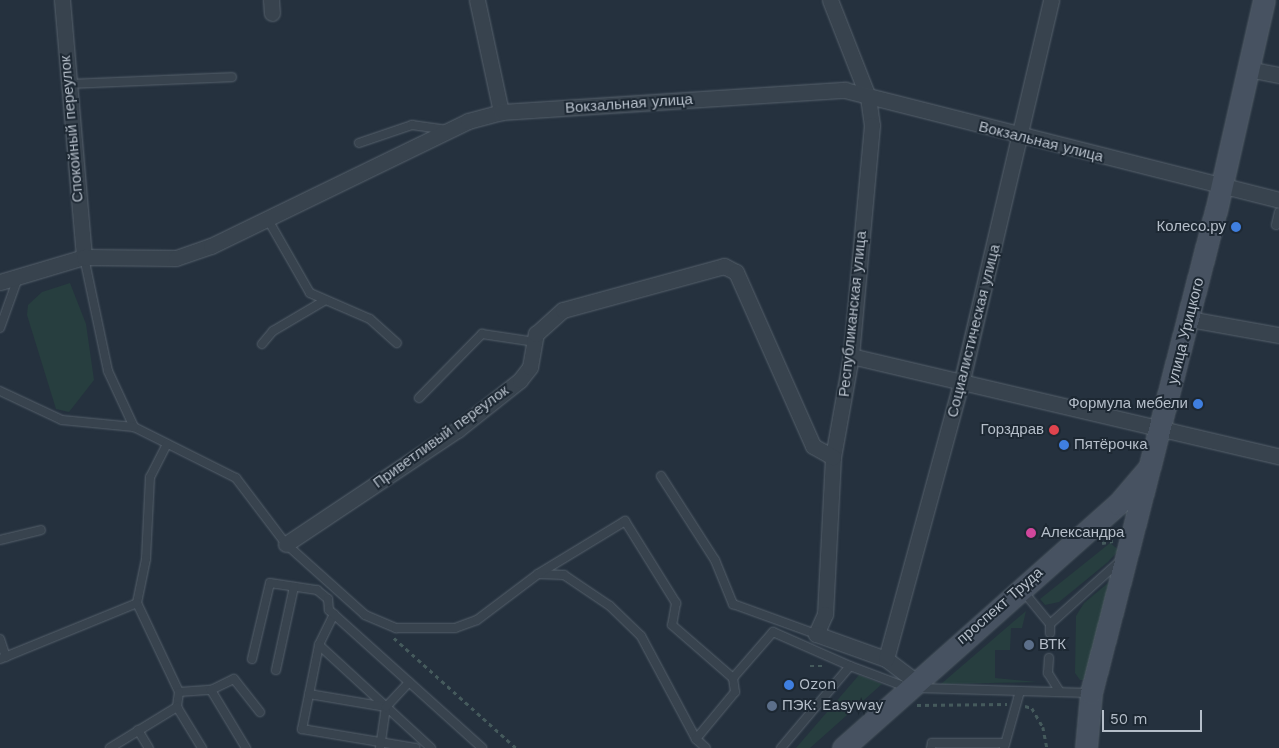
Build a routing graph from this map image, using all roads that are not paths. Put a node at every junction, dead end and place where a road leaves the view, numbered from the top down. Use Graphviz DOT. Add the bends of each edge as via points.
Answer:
graph roads {
  1 [pos="62,0"];
  2 [pos="477,0"];
  3 [pos="830,0"];
  4 [pos="1051,0"];
  5 [pos="1264,0"];
  6 [pos="1248,69"];
  7 [pos="1279,75"];
  8 [pos="232,77"];
  9 [pos="68,84"];
  10 [pos="868,97"];
  11 [pos="501,112"];
  12 [pos="448,130"];
  13 [pos="1021,137"];
  14 [pos="359,143"];
  15 [pos="1222,189"];
  16 [pos="1279,200"];
  17 [pos="1279,212"];
  18 [pos="267,218"];
  19 [pos="1276,225"];
  20 [pos="84,257"];
  21 [pos="19,276"];
  22 [pos="0,282"];
  23 [pos="324,301"];
  24 [pos="1189,319"];
  25 [pos="0,328"];
  26 [pos="1279,335"];
  27 [pos="535,342"];
  28 [pos="397,343"];
  29 [pos="262,344"];
  30 [pos="851,356"];
  31 [pos="962,380"];
  32 [pos="0,392"];
  33 [pos="419,398"];
  34 [pos="1162,426"];
  35 [pos="134,427"];
  36 [pos="167,444"];
  37 [pos="833,456"];
  38 [pos="1279,456"];
  39 [pos="1153,461"];
  40 [pos="661,476"];
  41 [pos="41,530"];
  42 [pos="0,540"];
  43 [pos="286,544"];
  44 [pos="1129,553"];
  45 [pos="538,574"];
  46 [pos="294,587"];
  47 [pos="1021,588"];
  48 [pos="137,603"];
  49 [pos="334,614"];
  50 [pos="1050,624"];
  51 [pos="1050,633"];
  52 [pos="816,634"];
  53 [pos="0,640"];
  54 [pos="319,646"];
  55 [pos="3,658"];
  56 [pos="1049,658"];
  57 [pos="252,659"];
  58 [pos="886,659"];
  59 [pos="850,666"];
  60 [pos="276,670"];
  61 [pos="733,678"];
  62 [pos="409,682"];
  63 [pos="211,690"];
  64 [pos="1020,691"];
  65 [pos="179,692"];
  66 [pos="910,692"];
  67 [pos="1060,692"];
  68 [pos="1091,693"];
  69 [pos="309,694"];
  70 [pos="177,707"];
  71 [pos="386,707"];
  72 [pos="260,712"];
  73 [pos="138,730"];
  74 [pos="696,739"];
  75 [pos="380,745"];
  76 [pos="1004,745"];
  77 [pos="110,748"];
  78 [pos="149,748"];
  79 [pos="202,748"];
  80 [pos="246,748"];
  81 [pos="416,748"];
  82 [pos="431,748"];
  83 [pos="482,748"];
  84 [pos="706,748"];
  85 [pos="781,748"];
  86 [pos="844,748"];
  87 [pos="931,748"];
  88 [pos="1086,748"];
  1 -- 9 [label="street, Спокойный переулок"];
  2 -- 11 [label="street"];
  3 -- 10 [label="street, Республиканская улица"];
  4 -- 13 [label="street, Социалистическая улица"];
  5 -- 6 [label="main road, улица Урицкого"];
  6 -- 7 [label="street"];
  6 -- 15 [label="main road, улица Урицкого"];
  8 -- 9 [label="lane"];
  9 -- 20 [label="street, Спокойный переулок"];
  10 -- 11 [label="street, Вокзальная улица" via="845,90"];
  10 -- 13 [label="street, Вокзальная улица"];
  10 -- 30 [label="street, Республиканская улица" via="872,125"];
  11 -- 12 [label="street, Вокзальная улица"];
  12 -- 14 [label="lane" via="412,125"];
  12 -- 18 [label="street, Вокзальная улица"];
  13 -- 15 [label="street, Вокзальная улица"];
  13 -- 31 [label="street, Социалистическая улица"];
  15 -- 16 [label="street, Вокзальная улица"];
  15 -- 24 [label="main road, улица Урицкого"];
  17 -- 19 [label="lane"];
  18 -- 20 [label="street, Вокзальная улица" via="176,258"];
  18 -- 23 [label="lane" via="310,293"];
  20 -- 21 [label="street, Вокзальная улица"];
  20 -- 35 [label="lane" via="108,371"];
  21 -- 22 [label="street, Вокзальная улица"];
  21 -- 25 [label="lane"];
  23 -- 28 [label="lane" via="370,318"];
  23 -- 29 [label="lane" via="273,330"];
  24 -- 26 [label="street"];
  24 -- 34 [label="main road, улица Урицкого"];
  27 -- 33 [label="lane" via="482,334"];
  27 -- 37 [label="street, Приветливый переулок" via="541,328 562,310 730,266 813,446"];
  27 -- 43 [label="street, Приветливый переулок" via="530,367 520,380 457,430"];
  30 -- 31 [label="street"];
  30 -- 37 [label="street, Республиканская улица"];
  31 -- 34 [label="street"];
  31 -- 58 [label="street, Социалистическая улица"];
  32 -- 35 [label="lane" via="62,420"];
  34 -- 38 [label="street"];
  34 -- 39 [label="main road, улица Урицкого"];
  35 -- 36 [label="lane"];
  36 -- 43 [label="lane" via="236,478"];
  36 -- 48 [label="lane" via="150,477 146,559"];
  37 -- 52 [label="street, Республиканская улица" via="825,614"];
  39 -- 44 [label="main road, улица Урицкого"];
  39 -- 47 [label="main road, проспект Труда" via="1118,504"];
  40 -- 52 [label="lane" via="715,560 733,604"];
  41 -- 42 [label="lane"];
  43 -- 45 [label="lane" via="365,615 396,628 455,628 477,620"];
  44 -- 50 [label="lane"];
  44 -- 68 [label="main road, улица Урицкого"];
  45 -- 61 [label="lane" via="625,521 676,602 672,625"];
  45 -- 74 [label="lane" via="564,575 610,606 641,636"];
  46 -- 49 [label="lane" via="317,590 328,599"];
  46 -- 57 [label="lane" via="270,583"];
  46 -- 60 [label="lane"];
  47 -- 50 [label="lane"];
  47 -- 66 [label="main road, проспект Труда"];
  48 -- 55 [label="lane"];
  48 -- 65 [label="lane"];
  49 -- 54 [label="lane"];
  49 -- 62 [label="lane"];
  50 -- 51 [label="lane"];
  52 -- 58 [label="street"];
  53 -- 55 [label="lane"];
  54 -- 69 [label="lane"];
  54 -- 71 [label="lane"];
  56 -- 67 [label="lane" via="1048,673"];
  58 -- 66 [label="street"];
  59 -- 61 [label="lane" via="773,632"];
  59 -- 66 [label="lane"];
  59 -- 85 [label="lane"];
  61 -- 74 [label="lane" via="735,692"];
  62 -- 71 [label="lane"];
  62 -- 83 [label="lane"];
  63 -- 65 [label="lane"];
  63 -- 72 [label="lane" via="234,679"];
  63 -- 80 [label="lane"];
  64 -- 66 [label="lane"];
  64 -- 67 [label="lane"];
  64 -- 76 [label="lane" via="1019,704"];
  65 -- 70 [label="lane"];
  66 -- 86 [label="main road, проспект Труда"];
  67 -- 68 [label="lane"];
  68 -- 88 [label="main road, улица Урицкого"];
  69 -- 71 [label="lane"];
  69 -- 75 [label="lane" via="302,729"];
  70 -- 73 [label="lane"];
  70 -- 79 [label="lane"];
  71 -- 75 [label="lane"];
  71 -- 82 [label="lane"];
  73 -- 77 [label="lane"];
  73 -- 78 [label="lane"];
  74 -- 84 [label="lane"];
  75 -- 81 [label="lane"];
  76 -- 87 [label="lane" via="932,743"];
}
